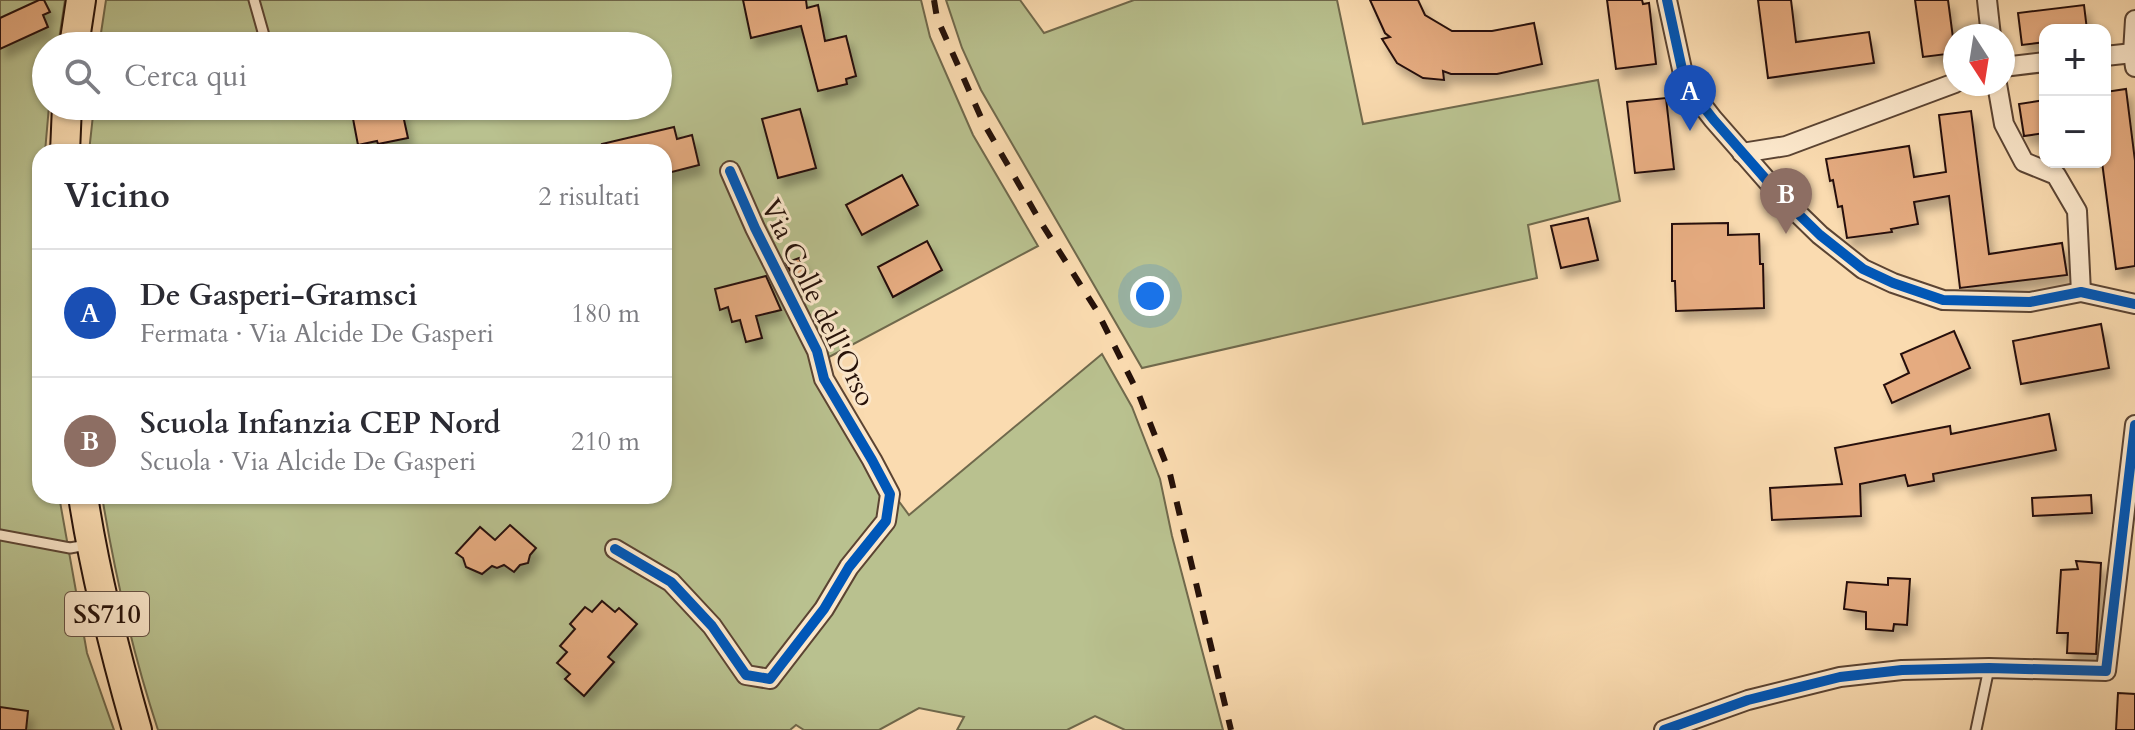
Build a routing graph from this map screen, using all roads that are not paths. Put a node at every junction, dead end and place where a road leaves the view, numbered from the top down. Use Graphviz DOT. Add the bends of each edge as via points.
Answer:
graph roads {
  1 [pos="81,0"];
  2 [pos="254,0"];
  3 [pos="1667,0"];
  4 [pos="1987,0"];
  5 [pos="2135,20"];
  6 [pos="1990,24"];
  7 [pos="76,32"];
  8 [pos="263,32"];
  9 [pos="2111,57"];
  10 [pos="2134,60"];
  11 [pos="2039,63"];
  12 [pos="2015,66"];
  13 [pos="1943,87"];
  14 [pos="1999,96"];
  15 [pos="66,120"];
  16 [pos="65,144"];
  17 [pos="1742,153"];
  18 [pos="730,171"];
  19 [pos="2081,292"];
  20 [pos="2135,304"];
  21 [pos="2135,425"];
  22 [pos="84,504"];
  23 [pos="0,535"];
  24 [pos="90,545"];
  25 [pos="615,549"];
  26 [pos="1989,668"];
  27 [pos="137,730"];
  28 [pos="1664,730"];
  29 [pos="1976,730"];
  1 -- 7 [label="main road"];
  2 -- 8 [label="lane"];
  3 -- 17 [label="street" via="1685,83"];
  4 -- 6 [label="street"];
  5 -- 10 [label="street"];
  9 -- 10 [label="street"];
  11 -- 12 [label="street"];
  13 -- 17 [label="street" via="1786,146"];
  14 -- 19 [label="street" via="2004,124 2024,162 2056,175 2077,211"];
  15 -- 16 [label="main road"];
  17 -- 19 [label="street" via="1820,235 1863,269 1893,283 1943,300 2030,302"];
  18 -- 25 [label="street, Via Colle dell'Orso" via="817,351 824,379 890,494 886,521 770,679 746,675 712,626 671,582"];
  19 -- 20 [label="street"];
  21 -- 26 [label="street" via="2106,671"];
  22 -- 24 [label="main road, SS710"];
  23 -- 24 [label="lane" via="70,548"];
  24 -- 27 [label="main road, SS710"];
  26 -- 28 [label="street" via="1840,677 1748,700"];
  26 -- 29 [label="lane"];
}
